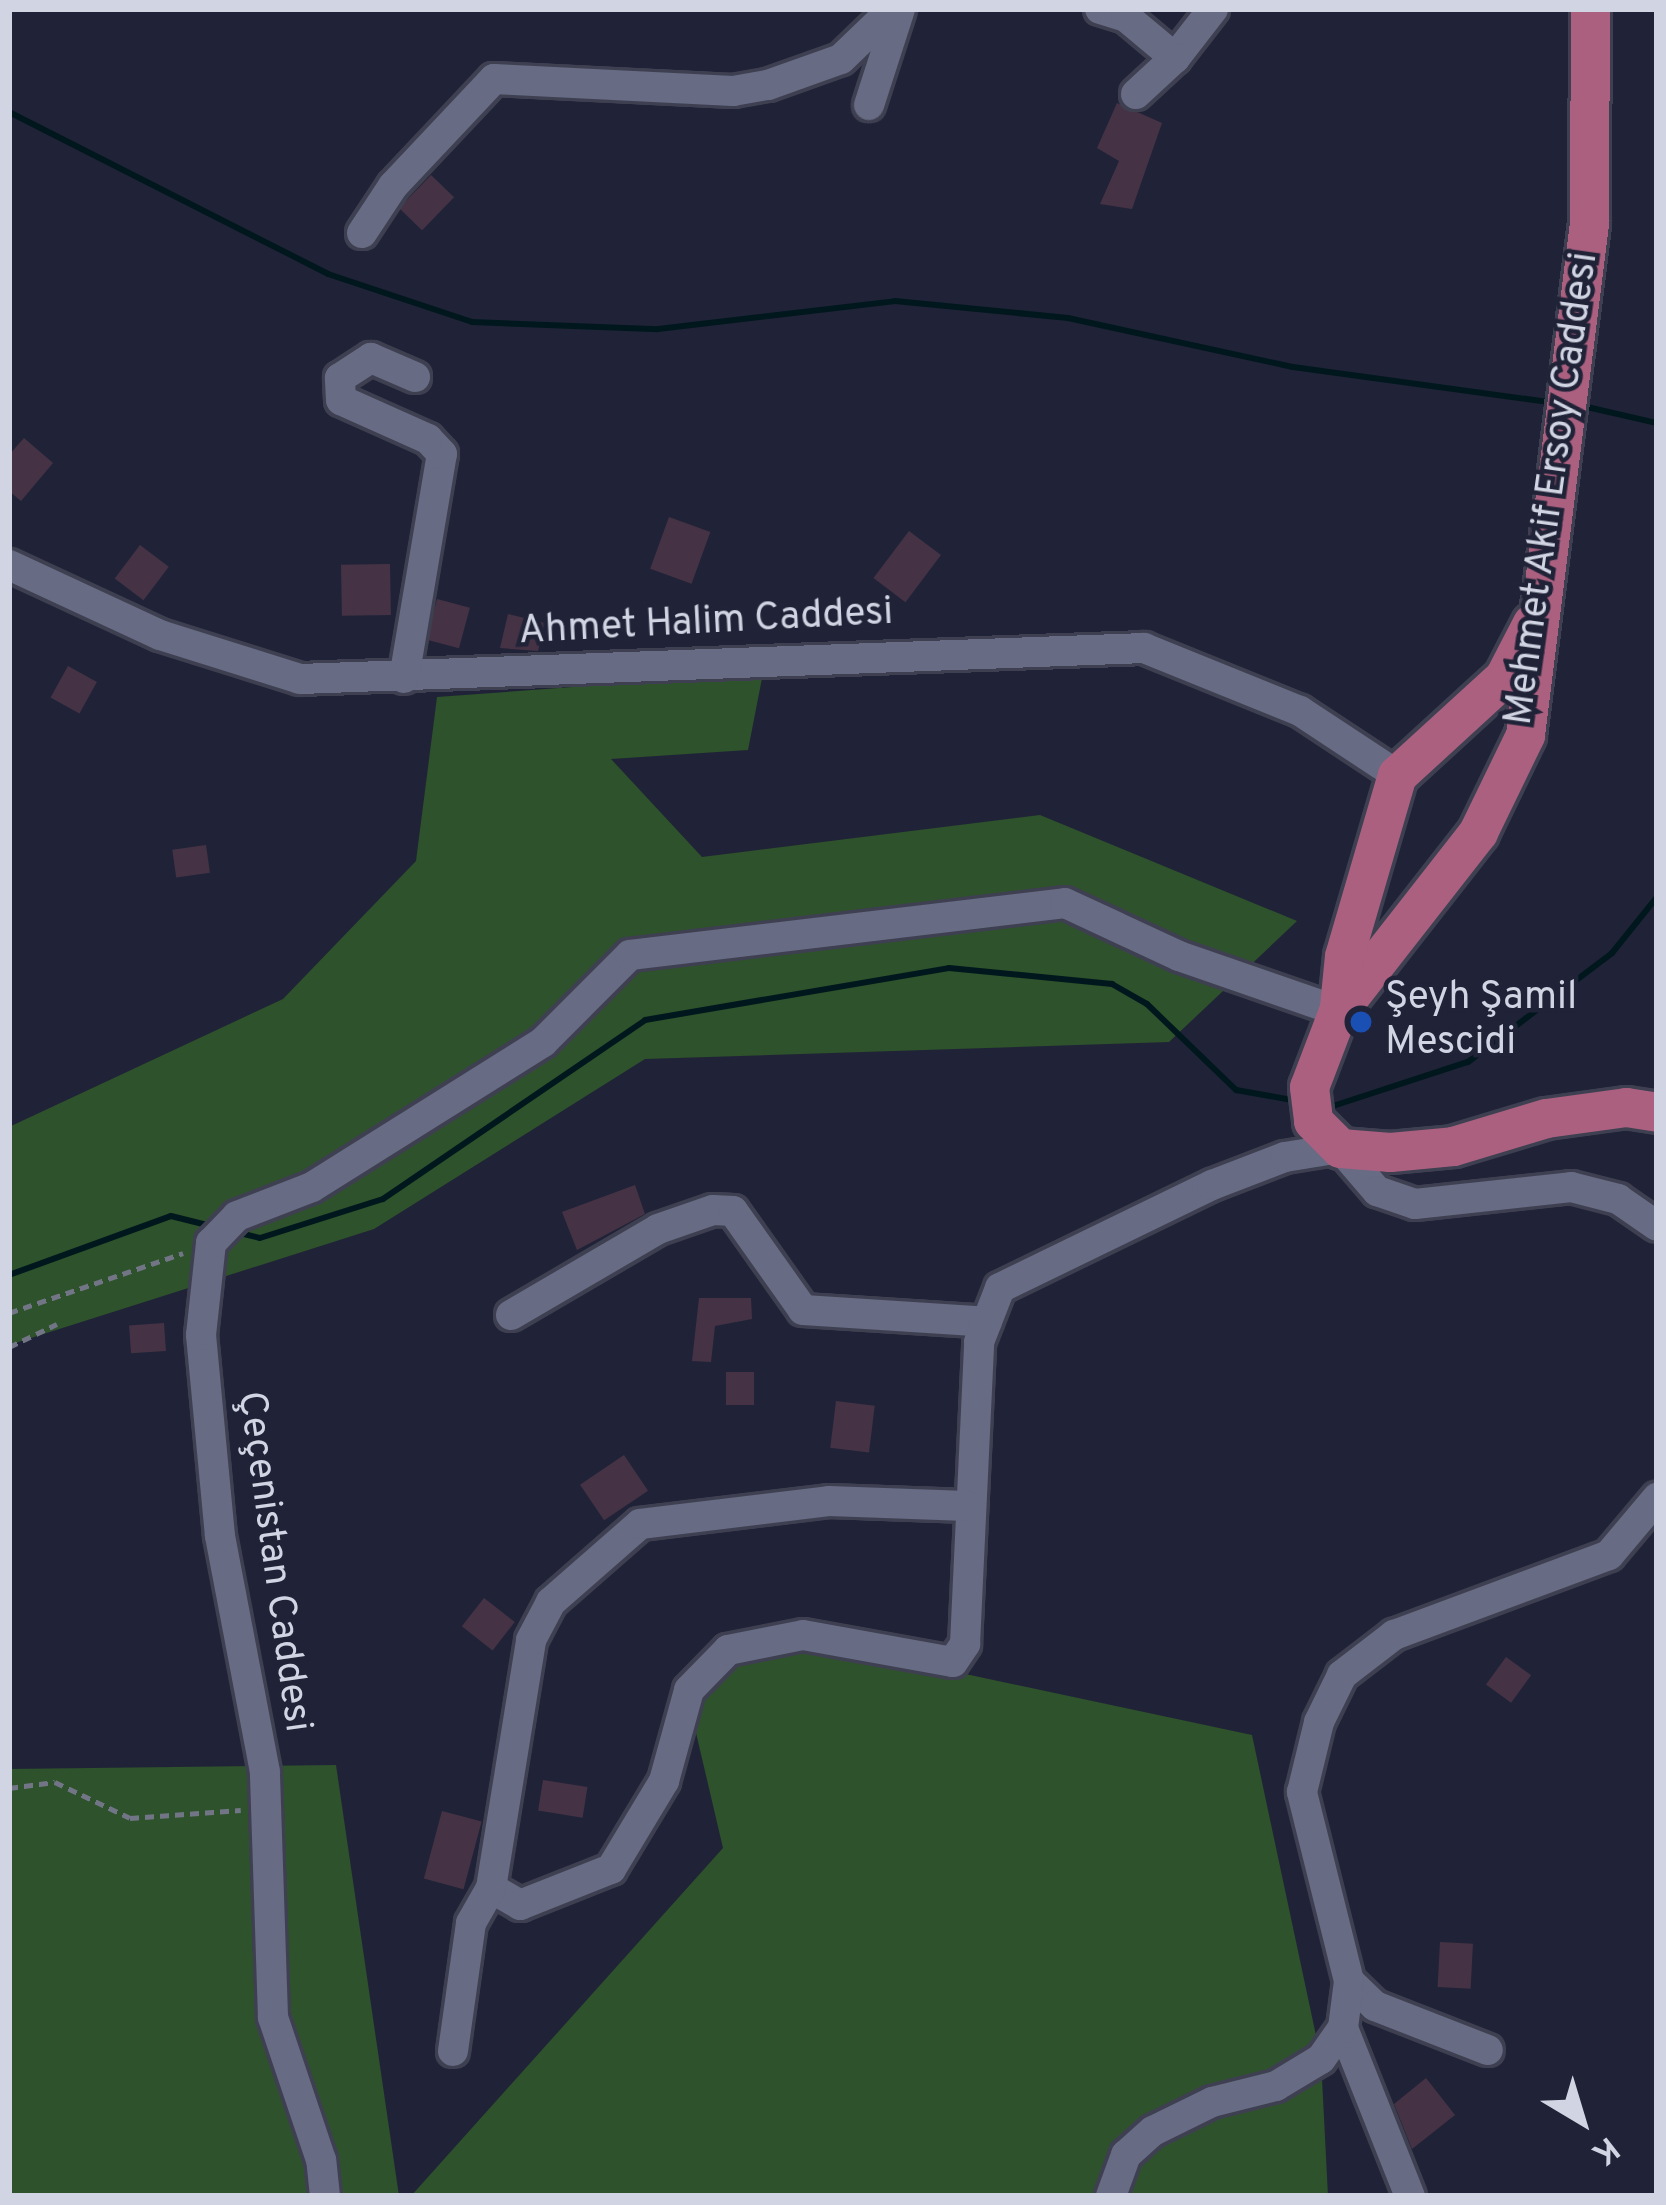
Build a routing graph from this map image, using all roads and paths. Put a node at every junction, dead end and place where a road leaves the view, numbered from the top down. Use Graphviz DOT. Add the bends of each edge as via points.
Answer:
graph roads {
  1 [pos="896,9"];
  2 [pos="1100,9"];
  3 [pos="1214,9"];
  4 [pos="1590,9"];
  5 [pos="1175,58"];
  6 [pos="1136,94"];
  7 [pos="868,105"];
  8 [pos="362,233"];
  9 [pos="415,377"];
  10 [pos="9,565"];
  11 [pos="1547,592"];
  12 [pos="404,678"];
  13 [pos="1397,775"];
  14 [pos="1338,1011"];
  15 [pos="1657,1112"];
  16 [pos="1340,1148"];
  17 [pos="1657,1226"];
  18 [pos="212,1243"];
  19 [pos="9,1313"];
  20 [pos="511,1315"];
  21 [pos="987,1322"];
  22 [pos="57,1324"];
  23 [pos="9,1347"];
  24 [pos="1657,1498"];
  25 [pos="967,1506"];
  26 [pos="9,1788"];
  27 [pos="265,1809"];
  28 [pos="491,1888"];
  29 [pos="1349,1981"];
  30 [pos="1343,2028"];
  31 [pos="1488,2050"];
  32 [pos="453,2051"];
  33 [pos="325,2196"];
  34 [pos="1112,2196"];
  35 [pos="1410,2196"];
  1 -- 7 [label="street"];
  1 -- 8 [label="street" via="841,59 768,85 733,91 494,79 392,186"];
  2 -- 5 [label="street" via="1126,17"];
  3 -- 5 [label="street"];
  4 -- 11 [label="main road, Mehmet Akif Ersoy Caddesi" via="1589,224"];
  5 -- 6 [label="street"];
  9 -- 12 [label="street" via="371,358 340,378 340,400 428,439 442,454"];
  10 -- 12 [label="street, Ahmet Halim Caddesi" via="160,635 300,679"];
  11 -- 13 [label="main road" via="1504,677"];
  11 -- 14 [label="main road, Mehmet Akif Ersoy Caddesi" via="1525,735 1487,813"];
  12 -- 13 [label="street, Ahmet Halim Caddesi" via="1144,648 1300,711"];
  13 -- 14 [label="main road" via="1344,956"];
  14 -- 16 [label="main road, Mehmet Akif Ersoy Caddesi" via="1309,1087 1313,1121"];
  14 -- 18 [label="street" via="1179,956 1065,903 630,955 543,1042 312,1187 237,1216"];
  15 -- 16 [label="main road" via="1627,1107 1546,1118 1453,1145"];
  16 -- 17 [label="street" via="1376,1191 1415,1204 1571,1187 1618,1199"];
  16 -- 21 [label="street" via="1285,1157 1212,1185 1000,1288"];
  18 -- 19 [label="path"];
  18 -- 27 [label="street, Çeçenistan Caddesi" via="201,1336 220,1535"];
  20 -- 21 [label="street" via="658,1229 713,1210 733,1211 802,1310"];
  21 -- 25 [label="street"];
  22 -- 23 [label="path"];
  24 -- 29 [label="street" via="1609,1555 1394,1635 1342,1675 1318,1722 1301,1792"];
  25 -- 28 [label="street" via="830,1501 723,1509 620,1534 551,1602 531,1640"];
  25 -- 28 [label="street" via="965,1644 952,1662 803,1635 728,1650 689,1690 664,1781 611,1869 520,1905"];
  26 -- 27 [label="path" via="55,1782 130,1818"];
  27 -- 33 [label="street, Çeçenistan Caddesi" via="273,2017"];
  28 -- 32 [label="street" via="471,1923"];
  29 -- 30 [label="street"];
  29 -- 31 [label="street" via="1375,2006"];
  30 -- 34 [label="street" via="1322,2060 1276,2086 1212,2102 1153,2131 1126,2155"];
  30 -- 35 [label="street"];
}
